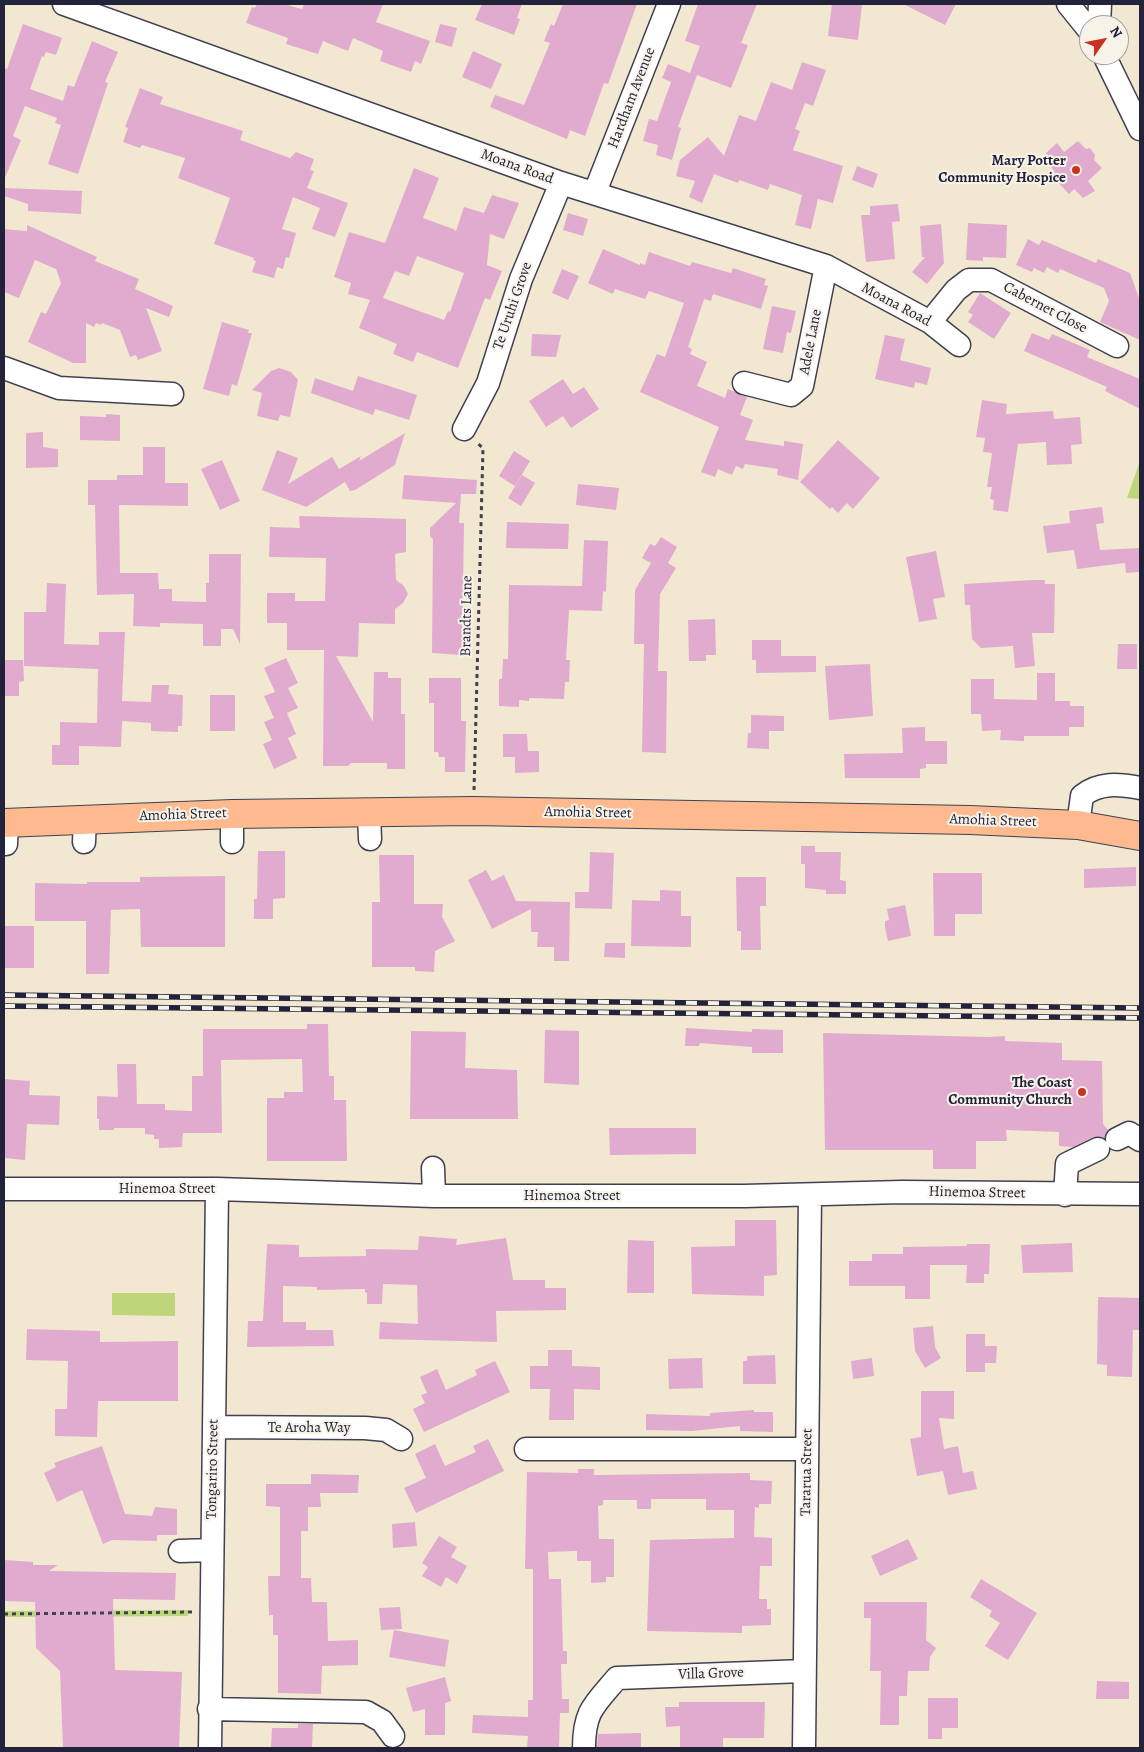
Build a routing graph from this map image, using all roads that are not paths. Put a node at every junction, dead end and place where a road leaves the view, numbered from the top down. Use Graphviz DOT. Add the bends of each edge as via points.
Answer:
graph roads {
  1 [pos="64,4"];
  2 [pos="669,4"];
  3 [pos="1068,4"];
  4 [pos="1079,18"];
  5 [pos="1109,65"];
  6 [pos="1140,130"];
  7 [pos="561,183"];
  8 [pos="595,192"];
  9 [pos="826,266"];
  10 [pos="930,322"];
  11 [pos="959,345"];
  12 [pos="1117,346"];
  13 [pos="4,368"];
  14 [pos="744,383"];
  15 [pos="172,394"];
  16 [pos="464,429"];
  17 [pos="1140,788"];
  18 [pos="232,814"];
  19 [pos="1078,825"];
  20 [pos="1140,836"];
  21 [pos="5,837"];
  22 [pos="232,842"];
  23 [pos="1140,1140"];
  24 [pos="433,1168"];
  25 [pos="4,1189"];
  26 [pos="217,1189"];
  27 [pos="1140,1194"];
  28 [pos="810,1195"];
  29 [pos="1065,1195"];
  30 [pos="434,1196"];
  31 [pos="214,1427"];
  32 [pos="401,1439"];
  33 [pos="807,1448"];
  34 [pos="526,1449"];
  35 [pos="211,1550"];
  36 [pos="180,1551"];
  37 [pos="804,1671"];
  38 [pos="209,1709"];
  39 [pos="393,1736"];
  40 [pos="210,1748"];
  41 [pos="584,1748"];
  42 [pos="804,1748"];
  1 -- 7 [label="street, Moana Road"];
  2 -- 8 [label="street, Hardham Avenue"];
  3 -- 4 [label="street"];
  5 -- 6 [label="street"];
  7 -- 8 [label="street, Moana Road"];
  7 -- 16 [label="street, Te Uruhi Grove" via="521,279 488,383"];
  8 -- 9 [label="street, Moana Road"];
  9 -- 10 [label="street, Moana Road"];
  9 -- 14 [label="street, Adele Lane" via="802,386 791,395"];
  10 -- 11 [label="street, Moana Road"];
  10 -- 12 [label="street, Cabernet Close" via="956,290 969,280 992,280"];
  13 -- 15 [label="street" via="59,388"];
  17 -- 19 [label="street" via="1120,784 1092,788 1082,796"];
  18 -- 19 [label="main road, Amohia Street" via="370,826 473,811 961,819"];
  18 -- 21 [label="main road, Amohia Street"];
  18 -- 22 [label="street"];
  19 -- 20 [label="main road, Amohia Street"];
  23 -- 29 [label="street" via="1129,1133 1067,1164"];
  24 -- 30 [label="street"];
  25 -- 26 [label="street, Hinemoa Street"];
  26 -- 30 [label="street, Hinemoa Street"];
  26 -- 31 [label="street, Tongariro Street"];
  27 -- 29 [label="street, Hinemoa Street"];
  28 -- 29 [label="street, Hinemoa Street" via="902,1192"];
  28 -- 30 [label="street, Hinemoa Street"];
  28 -- 33 [label="street, Tararua Street"];
  31 -- 32 [label="street, Te Aroha Way" via="365,1428 386,1430"];
  31 -- 35 [label="street, Tongariro Street"];
  33 -- 34 [label="street"];
  33 -- 37 [label="street, Tararua Street"];
  35 -- 36 [label="street"];
  35 -- 38 [label="street, Tongariro Street"];
  37 -- 41 [label="street, Villa Grove" via="617,1678 588,1713"];
  37 -- 42 [label="street, Tararua Street"];
  38 -- 39 [label="street" via="366,1712 382,1721"];
  38 -- 40 [label="street, Tongariro Street"];
}
